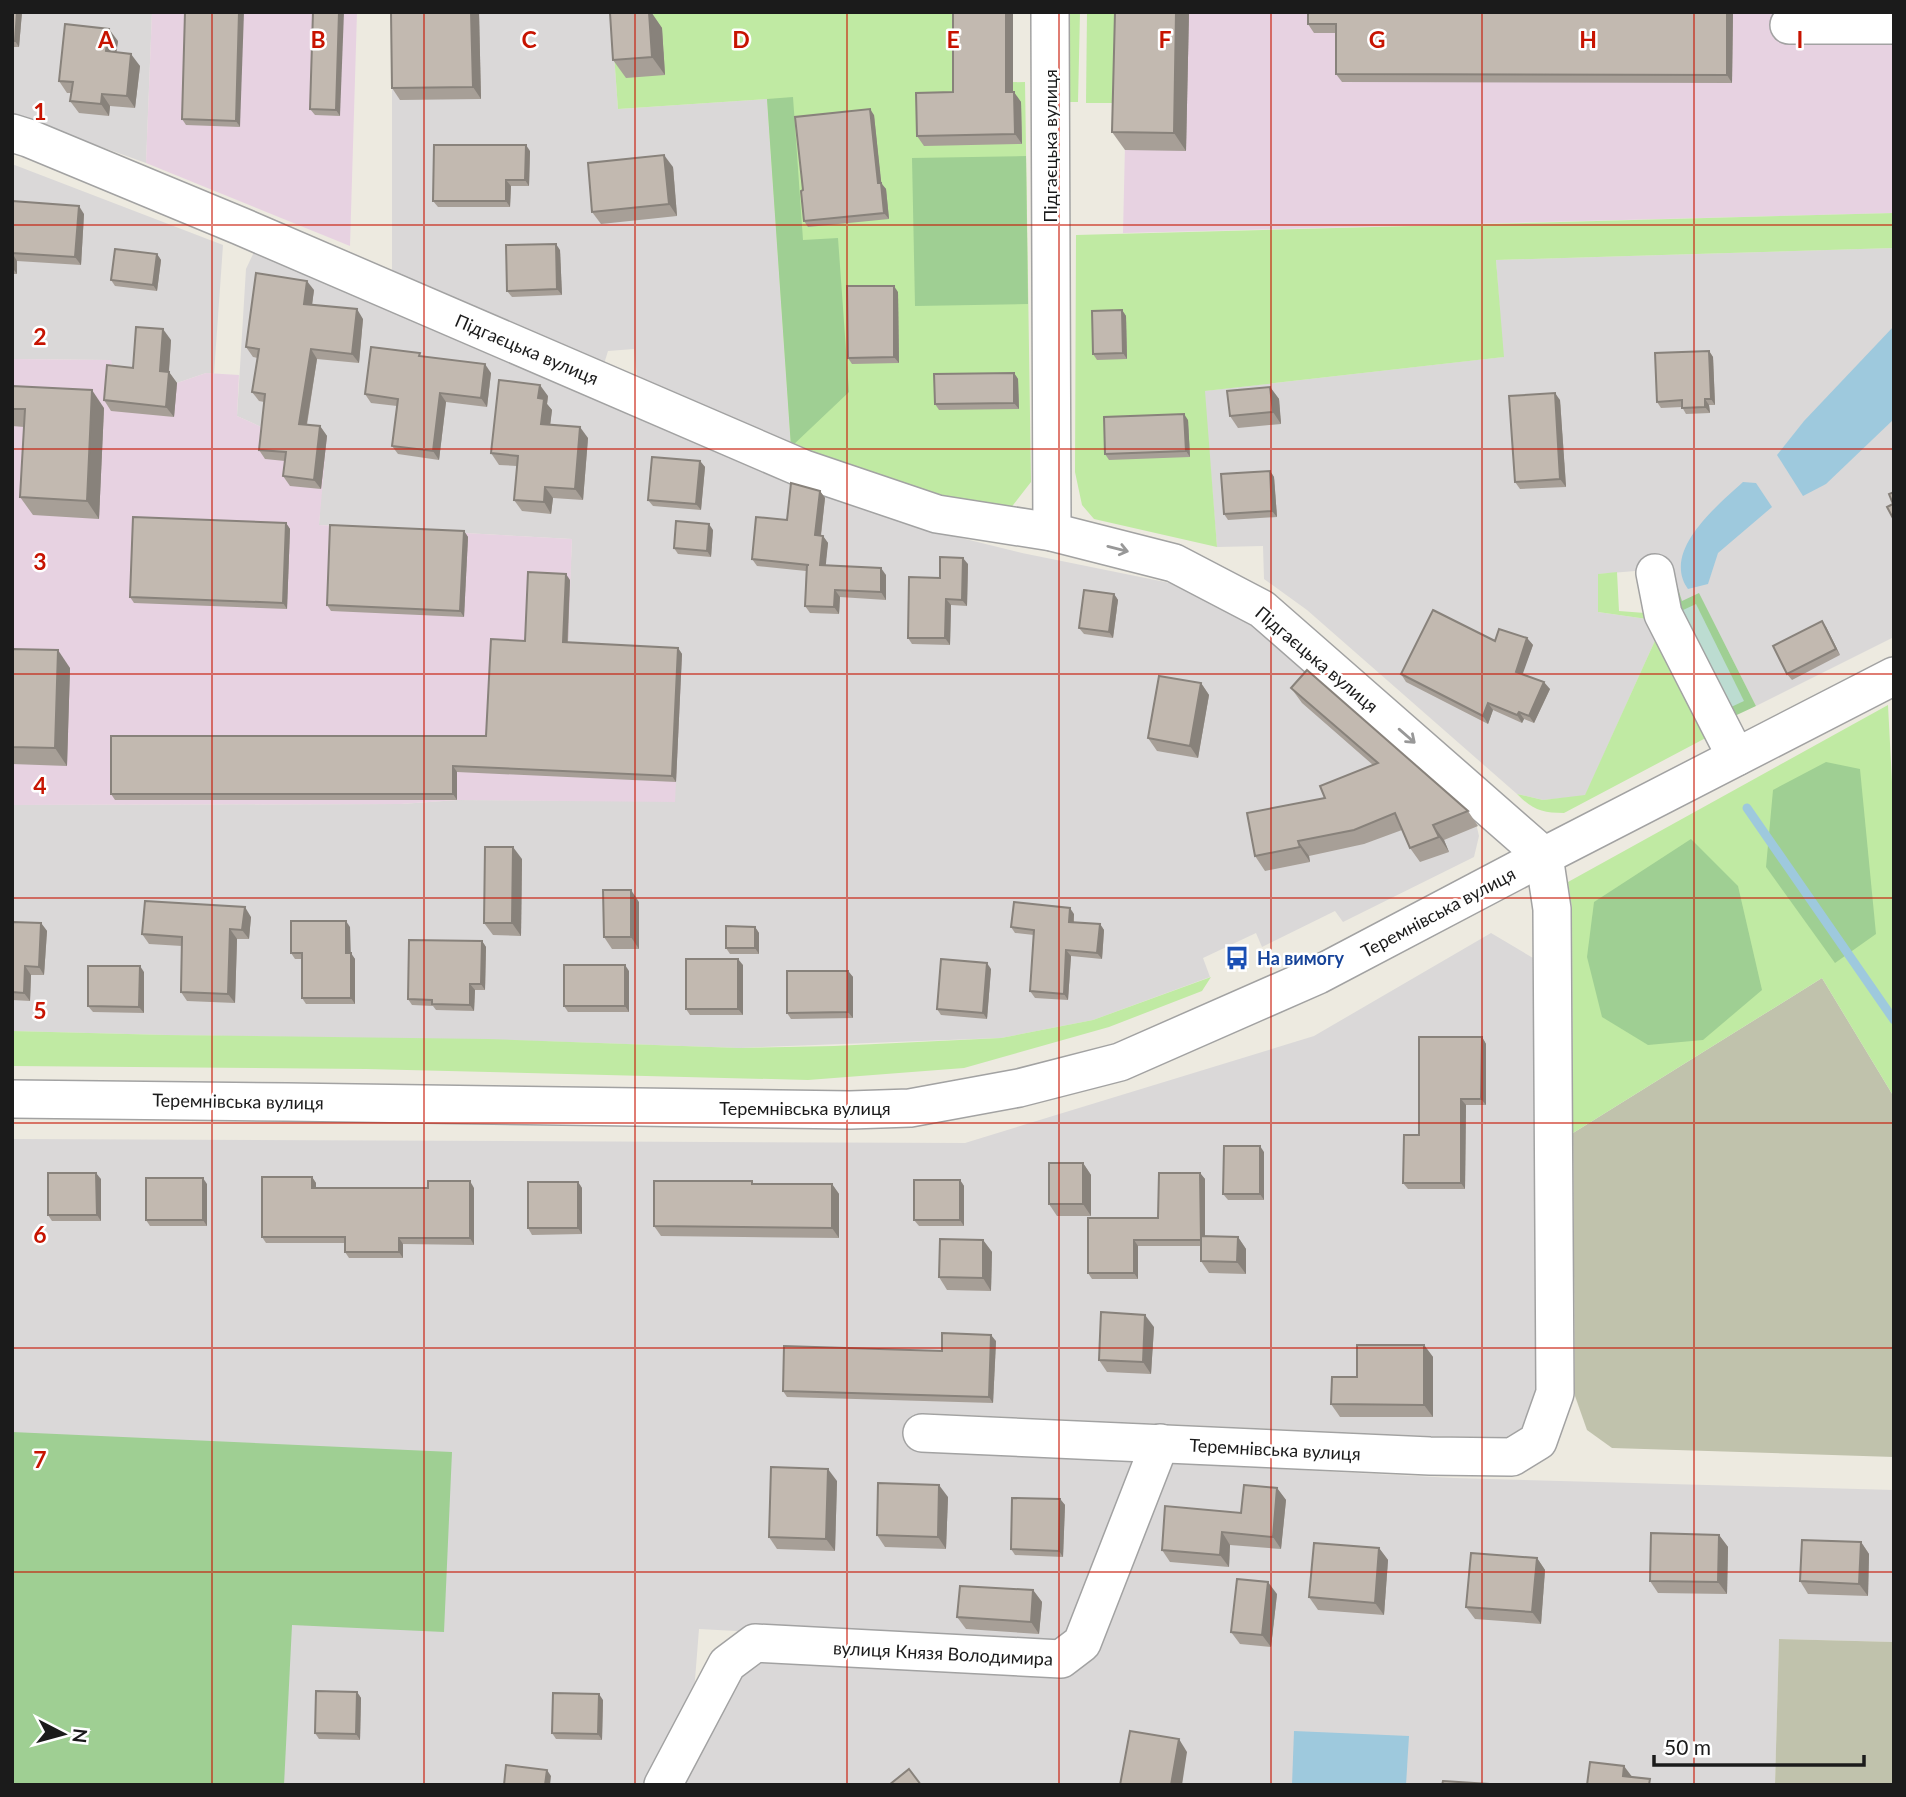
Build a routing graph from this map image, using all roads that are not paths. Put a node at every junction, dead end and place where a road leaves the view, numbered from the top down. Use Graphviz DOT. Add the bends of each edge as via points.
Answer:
graph roads {
  1 [pos="1050,12"];
  2 [pos="1789,25"];
  3 [pos="1894,25"];
  4 [pos="12,133"];
  5 [pos="1052,532"];
  6 [pos="1655,573"];
  7 [pos="1894,676"];
  8 [pos="1736,757"];
  9 [pos="1544,856"];
  10 [pos="12,1099"];
  11 [pos="922,1433"];
  12 [pos="1160,1443"];
  13 [pos="663,1785"];
  1 -- 5 [label="street, Підгаєцька вулиця"];
  2 -- 3 [label="street"];
  4 -- 5 [label="street, Підгаєцька вулиця" via="804,468 937,514"];
  5 -- 9 [label="street, Підгаєцька вулиця, one-way" via="1174,563 1262,609"];
  6 -- 8 [label="street" via="1662,614"];
  7 -- 8 [label="street, Теремнівська вулиця"];
  8 -- 9 [label="street, Теремнівська вулиця"];
  9 -- 10 [label="street, Теремнівська вулиця" via="1318,975 1120,1062 1019,1088 911,1108"];
  9 -- 12 [label="street, Теремнівська вулиця" via="1552,909 1555,1393 1538,1441 1512,1457"];
  11 -- 12 [label="street, Теремнівська вулиця"];
  12 -- 13 [label="street, вулиця Князя Володимира" via="1082,1643 1061,1659 755,1643 727,1664"];
}
